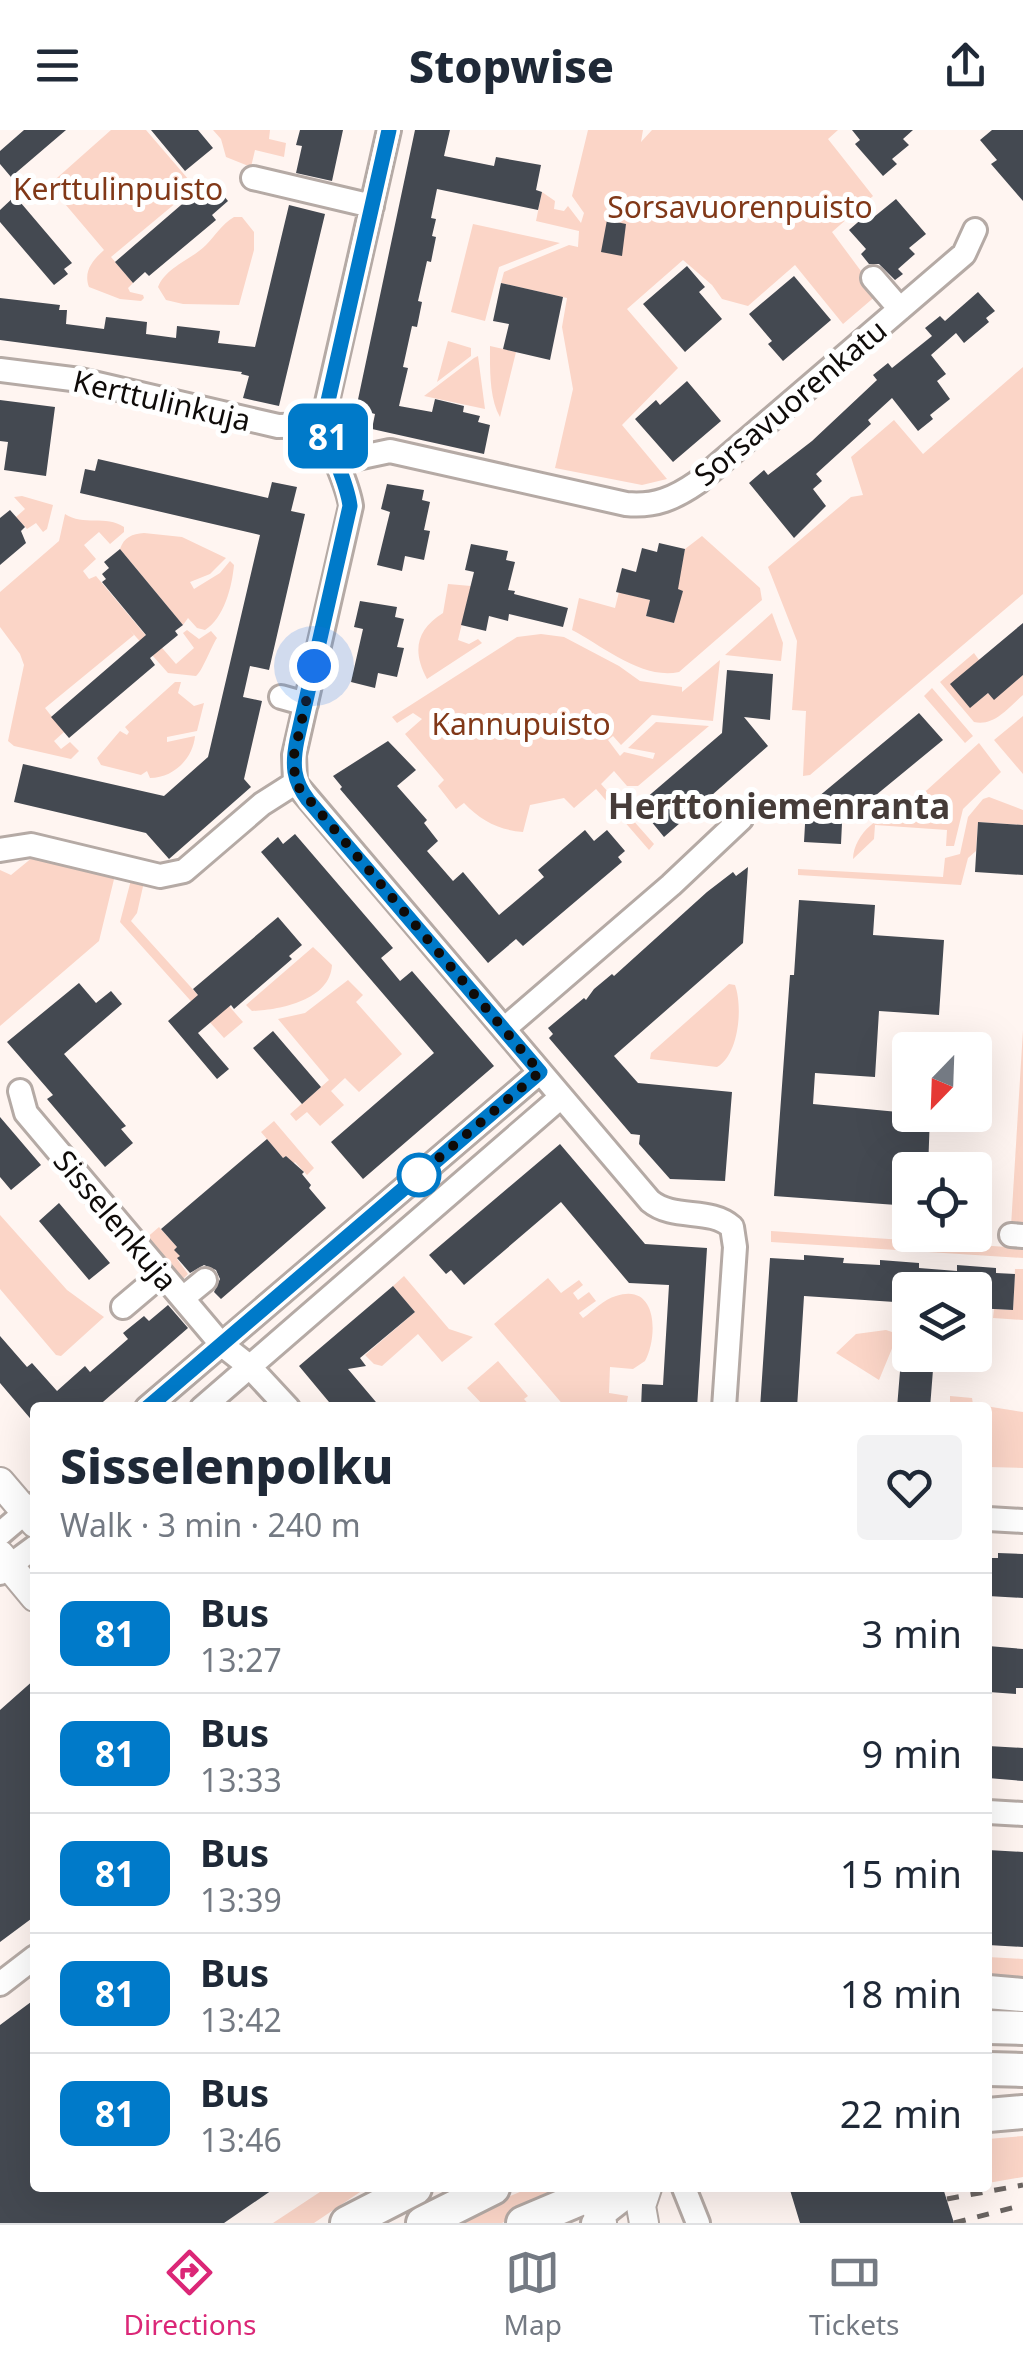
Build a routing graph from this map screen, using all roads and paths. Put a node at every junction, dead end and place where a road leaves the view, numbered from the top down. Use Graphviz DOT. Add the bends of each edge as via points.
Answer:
graph roads {
  1 [pos="388,130"];
  2 [pos="254,178"];
  3 [pos="372,206"];
  4 [pos="976,230"];
  5 [pos="873,278"];
  6 [pos="900,309"];
  7 [pos="0,370"];
  8 [pos="324,425"];
  9 [pos="338,462"];
  10 [pos="280,697"];
  11 [pos="306,704"];
  12 [pos="295,783"];
  13 [pos="741,819"];
  14 [pos="0,850"];
  15 [pos="427,940"];
  16 [pos="408,957"];
  17 [pos="504,1029"];
  18 [pos="540,1072"];
  19 [pos="20,1091"];
  20 [pos="561,1096"];
  21 [pos="162,1274"];
  22 [pos="204,1280"];
  23 [pos="183,1298"];
  24 [pos="124,1307"];
  25 [pos="221,1344"];
  26 [pos="248,1366"];
  27 [pos="153,1402"];
  28 [pos="209,1402"];
  29 [pos="282,1402"];
  30 [pos="724,1402"];
  31 [pos="0,1482"];
  32 [pos="30,1511"];
  33 [pos="30,1514"];
  34 [pos="992,1518"];
  35 [pos="1023,1521"];
  36 [pos="0,1534"];
  37 [pos="30,1550"];
  38 [pos="3,1565"];
  39 [pos="30,1592"];
  40 [pos="992,1812"];
  41 [pos="1023,1814"];
  42 [pos="30,1961"];
  43 [pos="0,1984"];
  44 [pos="992,1992"];
  45 [pos="1023,1995"];
  46 [pos="992,2028"];
  47 [pos="1023,2028"];
  48 [pos="992,2069"];
  49 [pos="1023,2070"];
  50 [pos="1023,2112"];
  51 [pos="992,2115"];
  52 [pos="407,2192"];
  53 [pos="486,2192"];
  54 [pos="628,2192"];
  55 [pos="647,2192"];
  56 [pos="686,2192"];
  57 [pos="597,2205"];
  58 [pos="347,2223"];
  59 [pos="423,2223"];
  60 [pos="524,2223"];
  61 [pos="644,2223"];
  62 [pos="698,2223"];
  1 -- 3 [label="street"];
  2 -- 3 [label="street"];
  3 -- 8 [label="street"];
  4 -- 6 [label="street, Sorsavuorenkatu" via="964,254"];
  5 -- 6 [label="street"];
  6 -- 9 [label="street, Sorsavuorenkatu" via="698,482 656,504 626,504 390,451"];
  7 -- 8 [label="street, Kerttulinkuja" via="80,380 278,426"];
  8 -- 9 [label="street"];
  9 -- 11 [label="street" via="350,506"];
  10 -- 11 [label="street"];
  11 -- 12 [label="street"];
  12 -- 14 [label="street" via="178,874 160,876 31,845"];
  12 -- 15 [label="street"];
  13 -- 17 [label="street"];
  15 -- 16 [label="street"];
  15 -- 17 [label="street"];
  17 -- 18 [label="street"];
  18 -- 20 [label="street"];
  18 -- 25 [label="street"];
  19 -- 21 [label="street, Sisselenkuja" via="26,1113"];
  20 -- 26 [label="street"];
  20 -- 30 [label="street" via="656,1206 732,1227"];
  21 -- 23 [label="street, Sisselenkuja"];
  21 -- 24 [label="street"];
  22 -- 23 [label="street"];
  23 -- 25 [label="street, Sisselenkuja"];
  25 -- 26 [label="street, Sisselenkuja"];
  25 -- 27 [label="street"];
  26 -- 28 [label="street"];
  26 -- 29 [label="street, Sisselenkuja"];
  31 -- 32 [label="main road"];
  33 -- 36 [label="street"];
  34 -- 35 [label="street"];
  37 -- 38 [label="street"];
  38 -- 39 [label="main road"];
  40 -- 41 [label="street"];
  42 -- 43 [label="street"];
  44 -- 45 [label="highway"];
  46 -- 47 [label="highway"];
  48 -- 49 [label="highway"];
  50 -- 51 [label="highway"];
  52 -- 58 [label="highway"];
  53 -- 59 [label="highway"];
  54 -- 57 [label="street"];
  55 -- 61 [label="main road"];
  56 -- 62 [label="street"];
  57 -- 60 [label="highway"];
}
